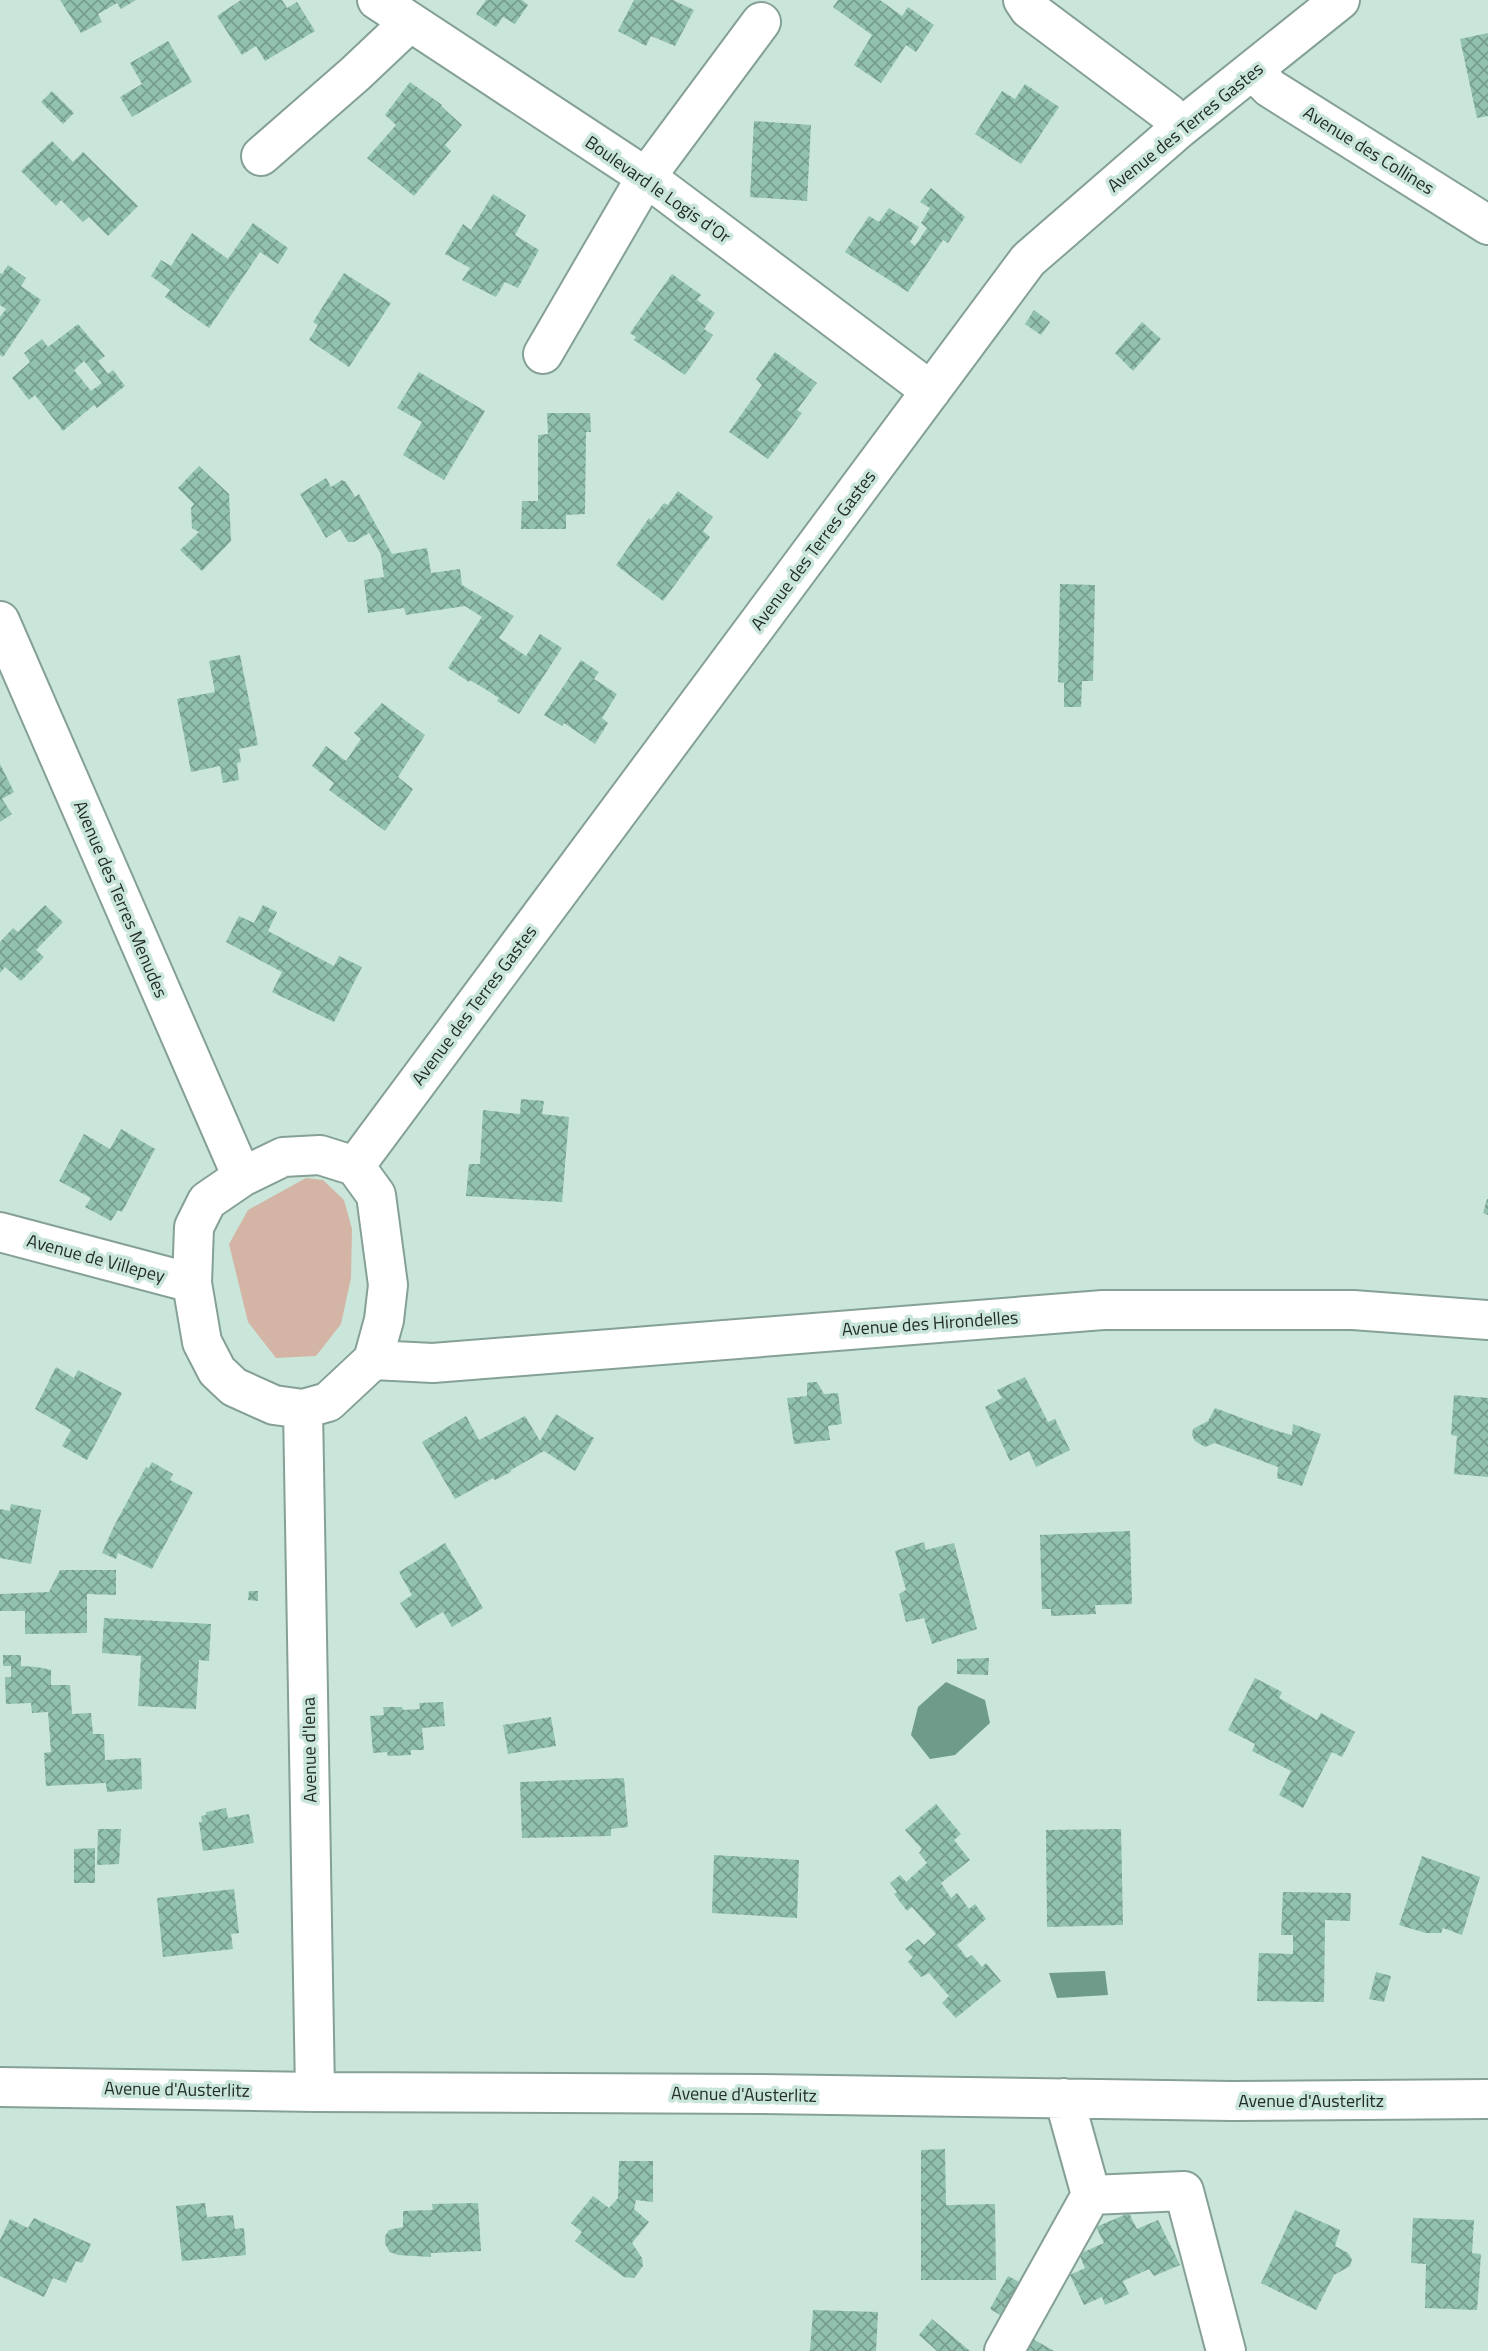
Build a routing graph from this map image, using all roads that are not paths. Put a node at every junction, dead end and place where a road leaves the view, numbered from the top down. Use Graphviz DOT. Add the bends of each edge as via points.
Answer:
graph roads {
  1 [pos="377,0"];
  2 [pos="1023,0"];
  3 [pos="1340,0"];
  4 [pos="761,22"];
  5 [pos="409,23"];
  6 [pos="1253,71"];
  7 [pos="1180,128"];
  8 [pos="261,156"];
  9 [pos="646,177"];
  10 [pos="1488,225"];
  11 [pos="543,354"];
  12 [pos="931,391"];
  13 [pos="4,640"];
  14 [pos="355,1166"];
  15 [pos="242,1177"];
  16 [pos="0,1232"];
  17 [pos="192,1283"];
  18 [pos="1488,1320"];
  19 [pos="373,1360"];
  20 [pos="303,1409"];
  21 [pos="0,2087"];
  22 [pos="315,2092"];
  23 [pos="1064,2098"];
  24 [pos="1488,2099"];
  25 [pos="1091,2195"];
  26 [pos="1004,2351"];
  27 [pos="1226,2351"];
  1 -- 5 [label="street, Boulevard le Logis d'Or"];
  2 -- 7 [label="street" via="1168,113"];
  3 -- 6 [label="street, Avenue des Terres Gastes"];
  4 -- 9 [label="street"];
  5 -- 8 [label="street"];
  5 -- 9 [label="street, Boulevard le Logis d'Or"];
  6 -- 7 [label="street, Avenue des Terres Gastes"];
  6 -- 10 [label="street, Avenue des Collines" via="1270,88"];
  7 -- 12 [label="street, Avenue des Terres Gastes" via="1028,260"];
  9 -- 11 [label="street"];
  9 -- 12 [label="street, Boulevard le Logis d'Or"];
  12 -- 14 [label="street, Avenue des Terres Gastes"];
  13 -- 15 [label="street, Avenue des Terres Menudes"];
  14 -- 15 [label="street" via="320,1155 284,1157"];
  14 -- 19 [label="street" via="376,1195 387,1273 384,1320"];
  15 -- 17 [label="street" via="207,1201 194,1227"];
  16 -- 17 [label="street, Avenue de Villepey"];
  17 -- 20 [label="street" via="202,1342 217,1371 234,1387 274,1405"];
  18 -- 19 [label="street, Avenue des Hirondelles" via="1353,1310 1103,1310 433,1363"];
  19 -- 20 [label="street" via="328,1402"];
  20 -- 22 [label="street, Avenue d'Iena"];
  21 -- 22 [label="street, Avenue d'Austerlitz"];
  22 -- 23 [label="street, Avenue d'Austerlitz"];
  23 -- 24 [label="street, Avenue d'Austerlitz"];
  23 -- 25 [label="street"];
  25 -- 26 [label="street"];
  25 -- 27 [label="street" via="1184,2191"];
}
